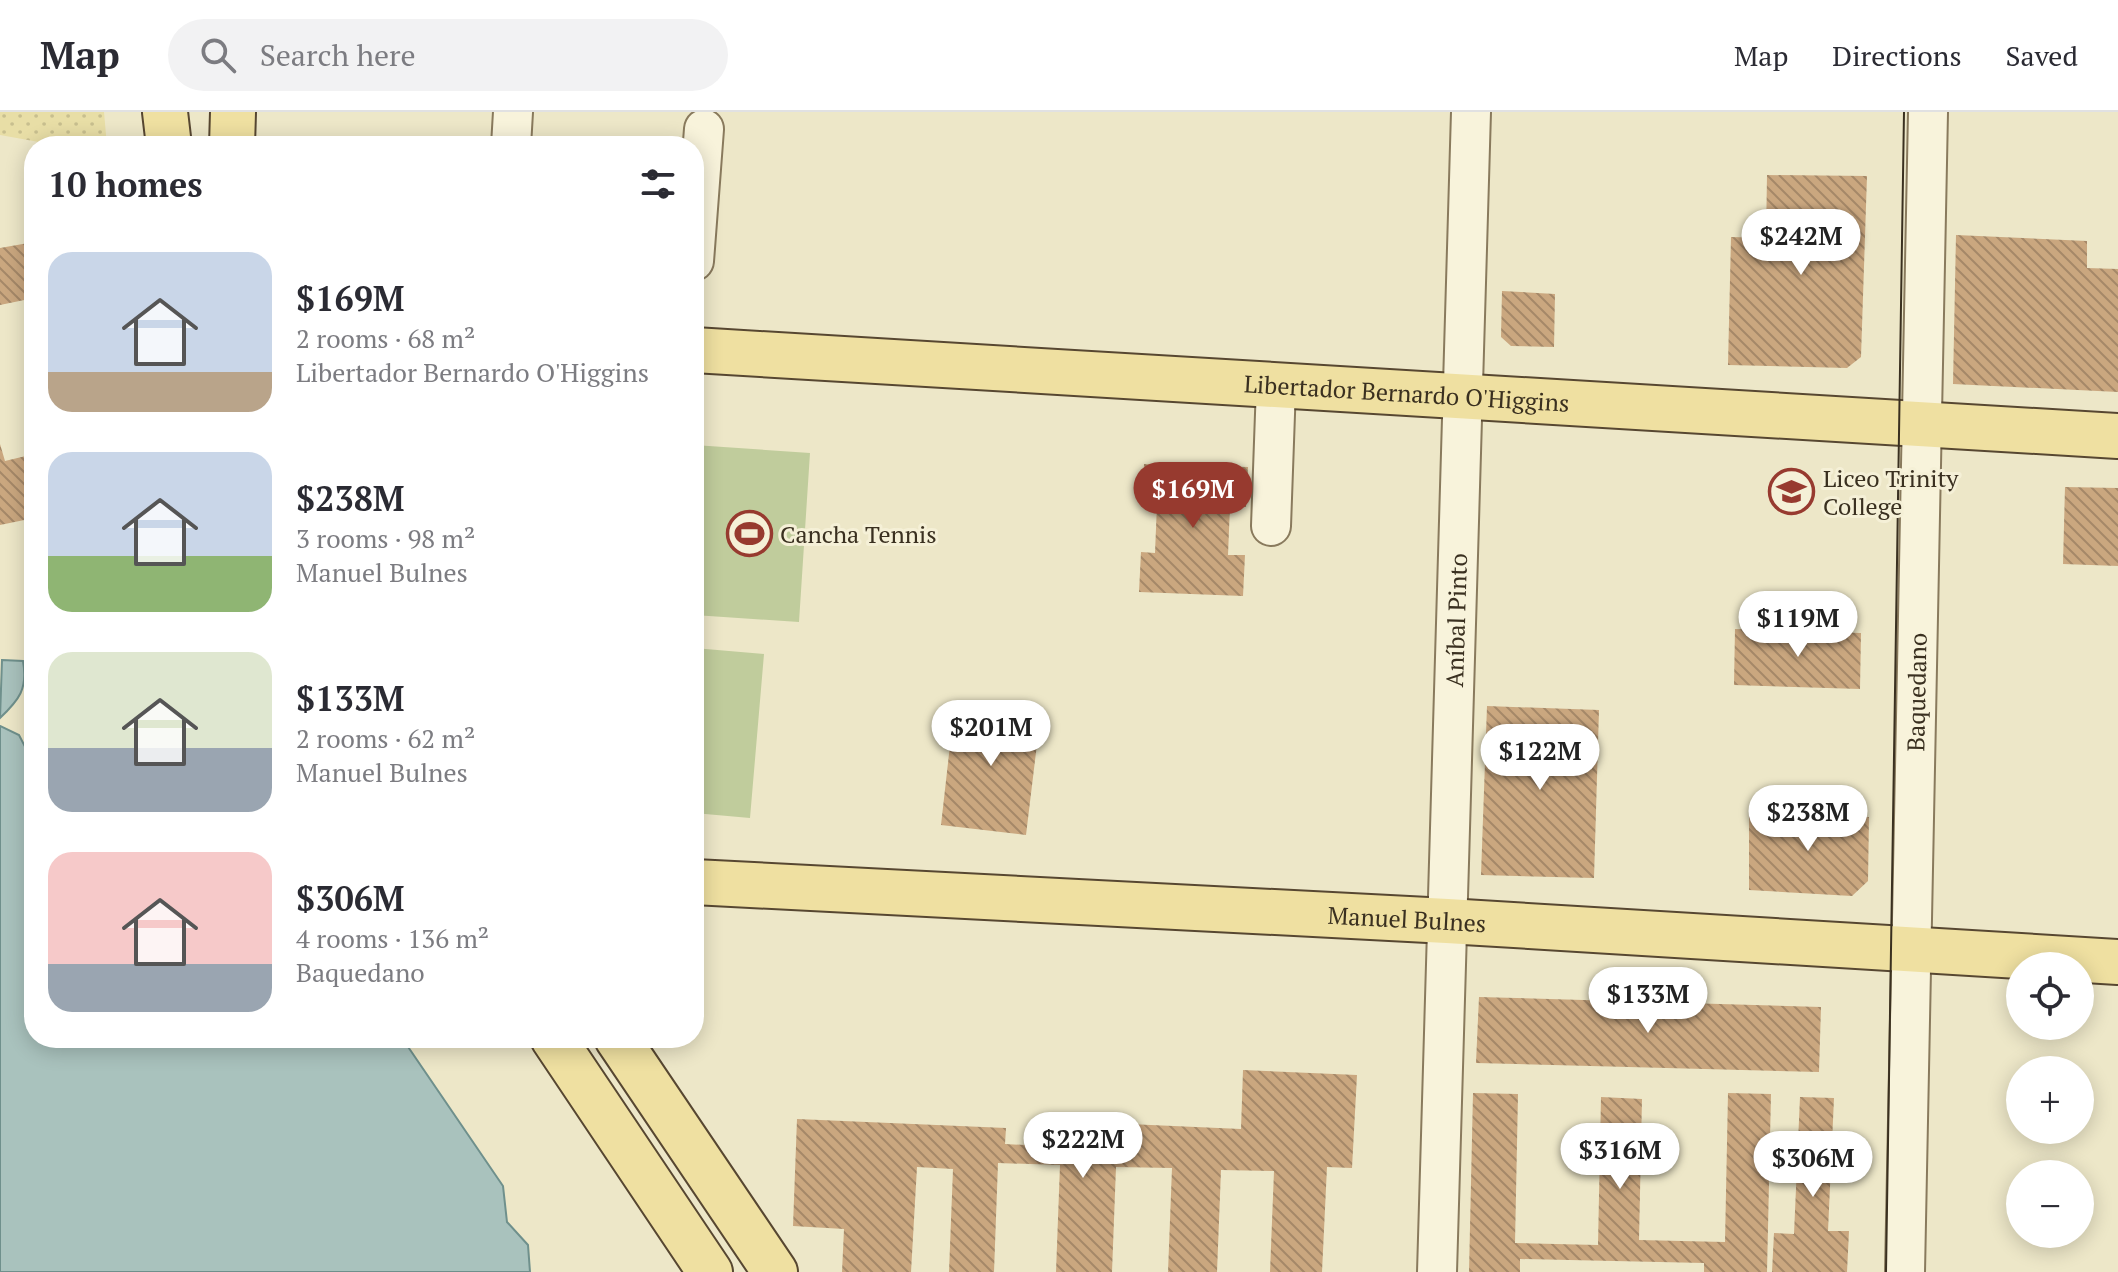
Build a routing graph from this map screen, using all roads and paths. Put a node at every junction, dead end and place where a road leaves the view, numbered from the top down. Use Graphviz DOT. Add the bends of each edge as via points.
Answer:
graph roads {
  1 [pos="165,112"];
  2 [pos="233,112"];
  3 [pos="513,112"];
  4 [pos="1471,112"];
  5 [pos="1928,112"];
  6 [pos="704,129"];
  7 [pos="168,136"];
  8 [pos="232,136"];
  9 [pos="512,136"];
  10 [pos="703,136"];
  11 [pos="704,351"];
  12 [pos="1276,386"];
  13 [pos="1463,397"];
  14 [pos="1923,425"];
  15 [pos="2118,436"];
  16 [pos="1271,526"];
  17 [pos="704,883"];
  18 [pos="1447,921"];
  19 [pos="1913,950"];
  20 [pos="2118,962"];
  21 [pos="560,1048"];
  22 [pos="624,1048"];
  23 [pos="710,1272"];
  24 [pos="775,1272"];
  25 [pos="1437,1272"];
  26 [pos="1905,1272"];
  1 -- 7 [label="main road"];
  2 -- 8 [label="main road"];
  3 -- 9 [label="street"];
  4 -- 13 [label="street, Aníbal Pinto"];
  5 -- 14 [label="street, Baquedano"];
  6 -- 10 [label="street"];
  11 -- 12 [label="main road, Libertador Bernardo O'Higgins"];
  12 -- 13 [label="main road, Libertador Bernardo O'Higgins"];
  12 -- 16 [label="street"];
  13 -- 14 [label="main road, Libertador Bernardo O'Higgins"];
  13 -- 18 [label="street, Aníbal Pinto"];
  14 -- 15 [label="main road, Libertador Bernardo O'Higgins"];
  14 -- 19 [label="street, Baquedano"];
  17 -- 18 [label="main road, Manuel Bulnes"];
  18 -- 19 [label="main road, Manuel Bulnes"];
  18 -- 25 [label="street, Aníbal Pinto"];
  19 -- 20 [label="main road, Manuel Bulnes"];
  19 -- 26 [label="street, Baquedano"];
  21 -- 23 [label="main road"];
  22 -- 24 [label="main road"];
}
